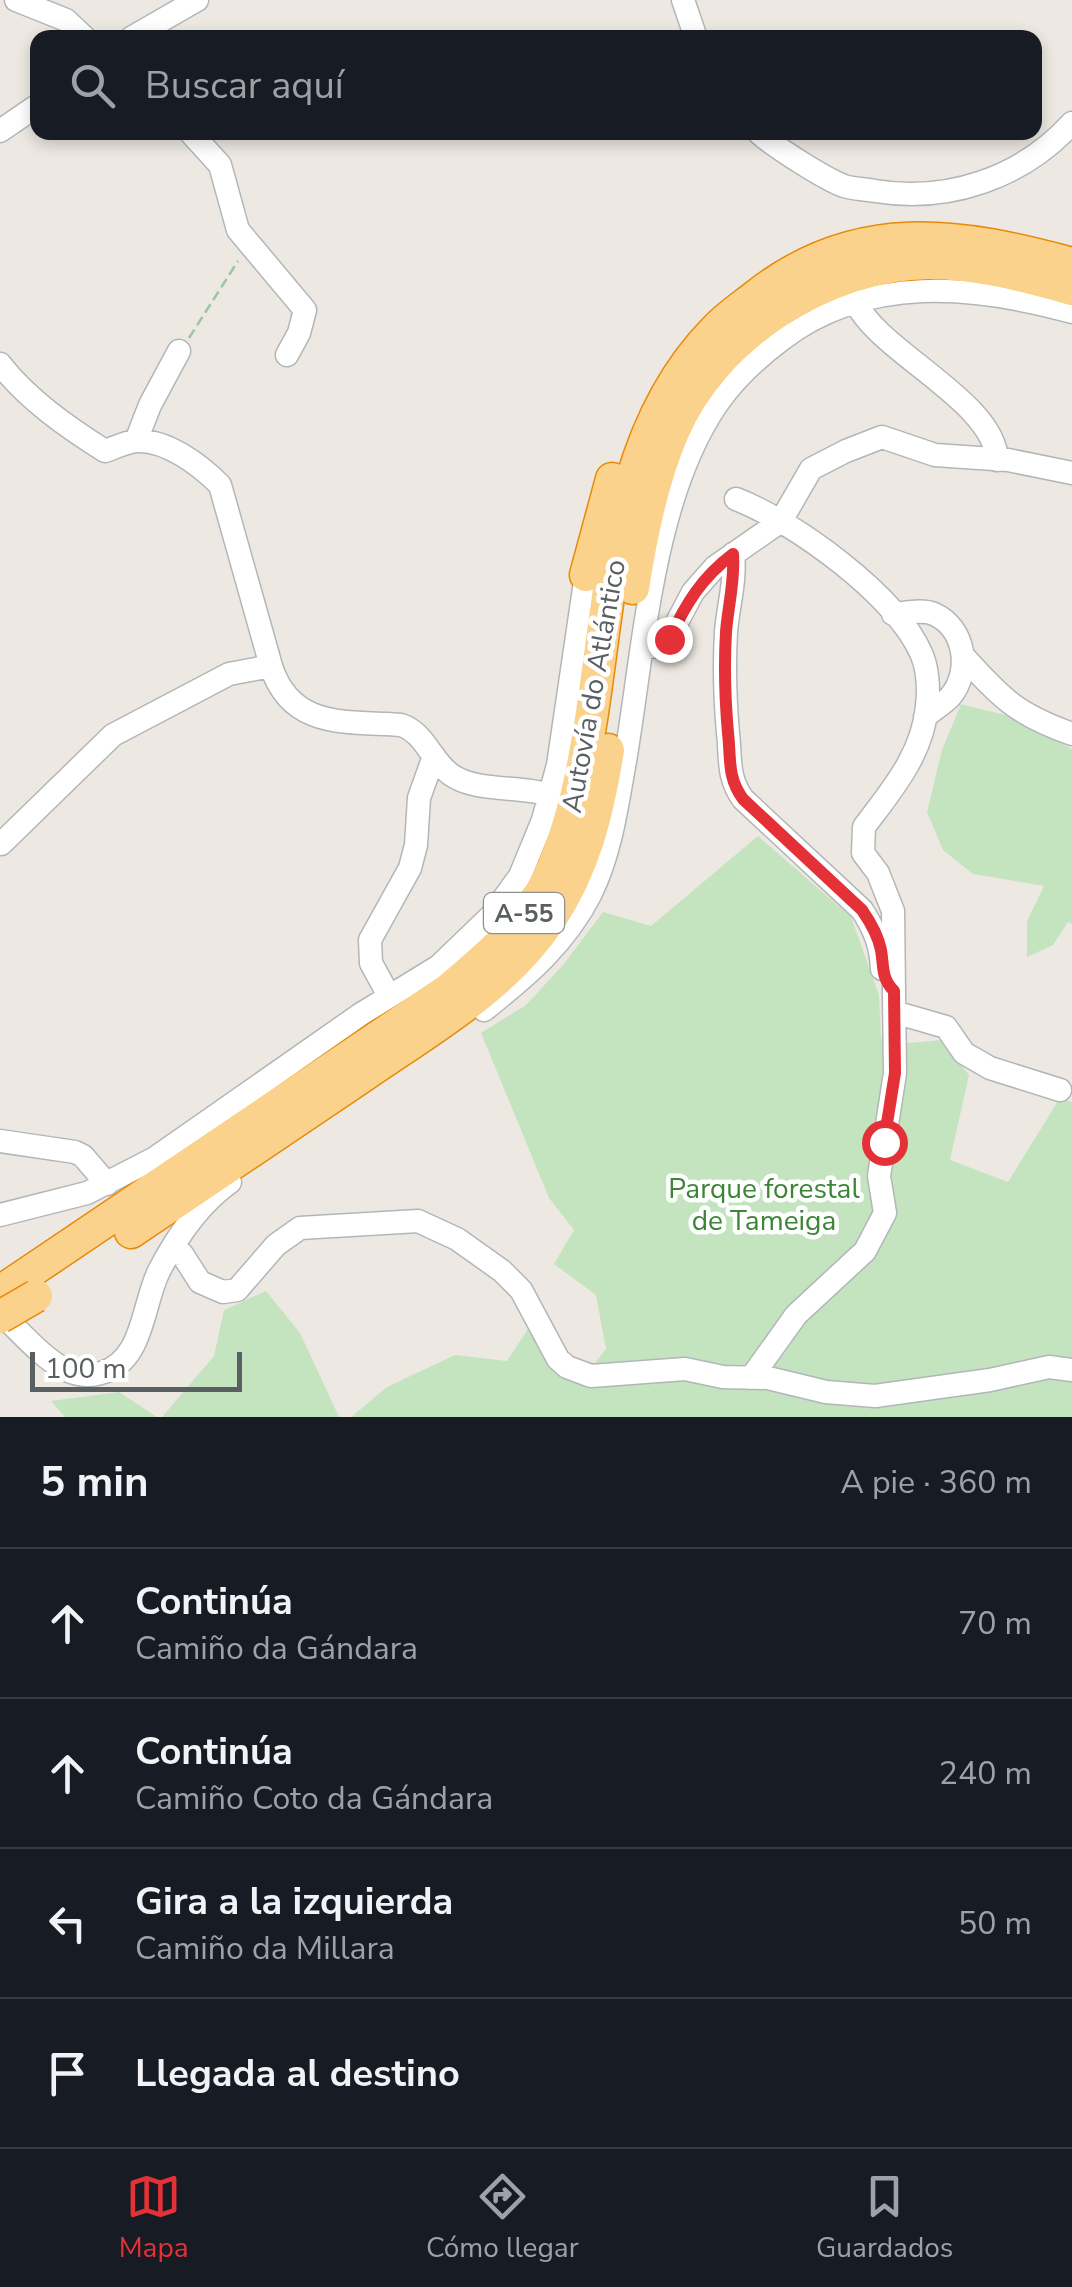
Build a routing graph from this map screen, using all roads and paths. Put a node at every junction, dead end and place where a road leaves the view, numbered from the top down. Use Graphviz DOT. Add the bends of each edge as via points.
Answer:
graph roads {
  1 [pos="16,0"];
  2 [pos="196,0"];
  3 [pos="683,0"];
  4 [pos="77,30"];
  5 [pos="145,30"];
  6 [pos="693,30"];
  7 [pos="30,111"];
  8 [pos="1072,123"];
  9 [pos="0,131"];
  10 [pos="197,140"];
  11 [pos="771,140"];
  12 [pos="247,242"];
  13 [pos="1072,264"];
  14 [pos="1072,288"];
  15 [pos="855,302"];
  16 [pos="1072,312"];
  17 [pos="714,330"];
  18 [pos="179,351"];
  19 [pos="287,356"];
  20 [pos="0,364"];
  21 [pos="136,441"];
  22 [pos="997,460"];
  23 [pos="1072,473"];
  24 [pos="736,499"];
  25 [pos="780,521"];
  26 [pos="733,554"];
  27 [pos="586,575"];
  28 [pos="894,614"];
  29 [pos="644,648"];
  30 [pos="965,658"];
  31 [pos="272,666"];
  32 [pos="925,718"];
  33 [pos="1072,734"];
  34 [pos="434,756"];
  35 [pos="550,795"];
  36 [pos="0,844"];
  37 [pos="389,996"];
  38 [pos="894,1002"];
  39 [pos="474,1018"];
  40 [pos="364,1084"];
  41 [pos="1060,1090"];
  42 [pos="298,1120"];
  43 [pos="0,1141"];
  44 [pos="262,1162"];
  45 [pos="103,1180"];
  46 [pos="0,1204"];
  47 [pos="0,1215"];
  48 [pos="179,1256"];
  49 [pos="19,1289"];
  50 [pos="0,1315"];
  51 [pos="1072,1370"];
  52 [pos="752,1378"];
  1 -- 4 [label="street"];
  2 -- 5 [label="street"];
  3 -- 6 [label="street"];
  7 -- 9 [label="street"];
  8 -- 11 [label="street" via="1008,173 957,190 902,195 844,186"];
  10 -- 12 [label="street" via="220,165"];
  12 -- 18 [label="path"];
  12 -- 19 [label="street" via="305,310"];
  13 -- 17 [label="highway, Autovía do Atlántico / A-55" via="969,241 885,240 830,254 771,284"];
  14 -- 40 [label="highway, Autovía do Atlántico / A-55" via="996,269 927,263 858,274 798,298 732,349 673,430 653,489 601,796 573,881 530,946 488,988"];
  15 -- 16 [label="street" via="951,290"];
  15 -- 22 [label="street" via="870,324 940,380 986,430"];
  15 -- 29 [label="street" via="790,334 717,403 675,491"];
  17 -- 27 [label="highway" via="649,399 614,472"];
  17 -- 49 [label="highway, Autovía do Atlántico / A-55" via="679,375 638,456 580,784 542,890 496,949 448,990"];
  18 -- 21 [label="street"];
  20 -- 21 [label="street" via="73,431 105,451"];
  21 -- 31 [label="street" via="200,465 220,484"];
  22 -- 23 [label="street"];
  22 -- 25 [label="street" via="935,455 882,437 811,469"];
  24 -- 25 [label="street"];
  25 -- 26 [label="street"];
  25 -- 28 [label="street" via="852,572"];
  26 -- 29 [label="street" via="692,592 665,645"];
  26 -- 38 [label="street" via="724,716 733,786 862,910 878,939"];
  27 -- 35 [label="street"];
  28 -- 30 [label="street" via="932,613 950,627"];
  28 -- 32 [label="street" via="922,655"];
  29 -- 39 [label="street" via="612,834 591,892 562,942"];
  30 -- 32 [label="street" via="950,696"];
  30 -- 33 [label="street" via="1017,711"];
  31 -- 34 [label="street" via="304,712 401,724 414,729"];
  31 -- 36 [label="street" via="229,674 112,735"];
  32 -- 38 [label="street" via="909,765 861,838 893,911"];
  34 -- 35 [label="street" via="451,775 476,784"];
  34 -- 37 [label="street" via="419,798 410,868 370,940 371,963"];
  35 -- 37 [label="street" via="520,876 491,916 439,966"];
  37 -- 45 [label="street" via="155,1158"];
  38 -- 41 [label="street" via="946,1026 964,1053 990,1068"];
  38 -- 52 [label="street" via="895,1073 879,1176 885,1213 865,1252 796,1315"];
  39 -- 40 [label="highway"];
  40 -- 42 [label="highway, Autovía do Atlántico / A-55"];
  40 -- 44 [label="street"];
  42 -- 44 [label="highway"];
  42 -- 49 [label="highway, Autovía do Atlántico / A-55"];
  43 -- 45 [label="street" via="75,1152"];
  44 -- 48 [label="street" via="192,1218"];
  45 -- 46 [label="street"];
  45 -- 47 [label="street" via="69,1198"];
  48 -- 50 [label="street" via="152,1289 124,1361 95,1375 63,1368"];
  48 -- 52 [label="street" via="210,1288 237,1290 300,1228 418,1220 522,1290 567,1367 591,1376 685,1369"];
  49 -- 50 [label="highway, Autovía do Atlántico / A-55, bridge"];
  51 -- 52 [label="street" via="1048,1367 875,1396"];
}
